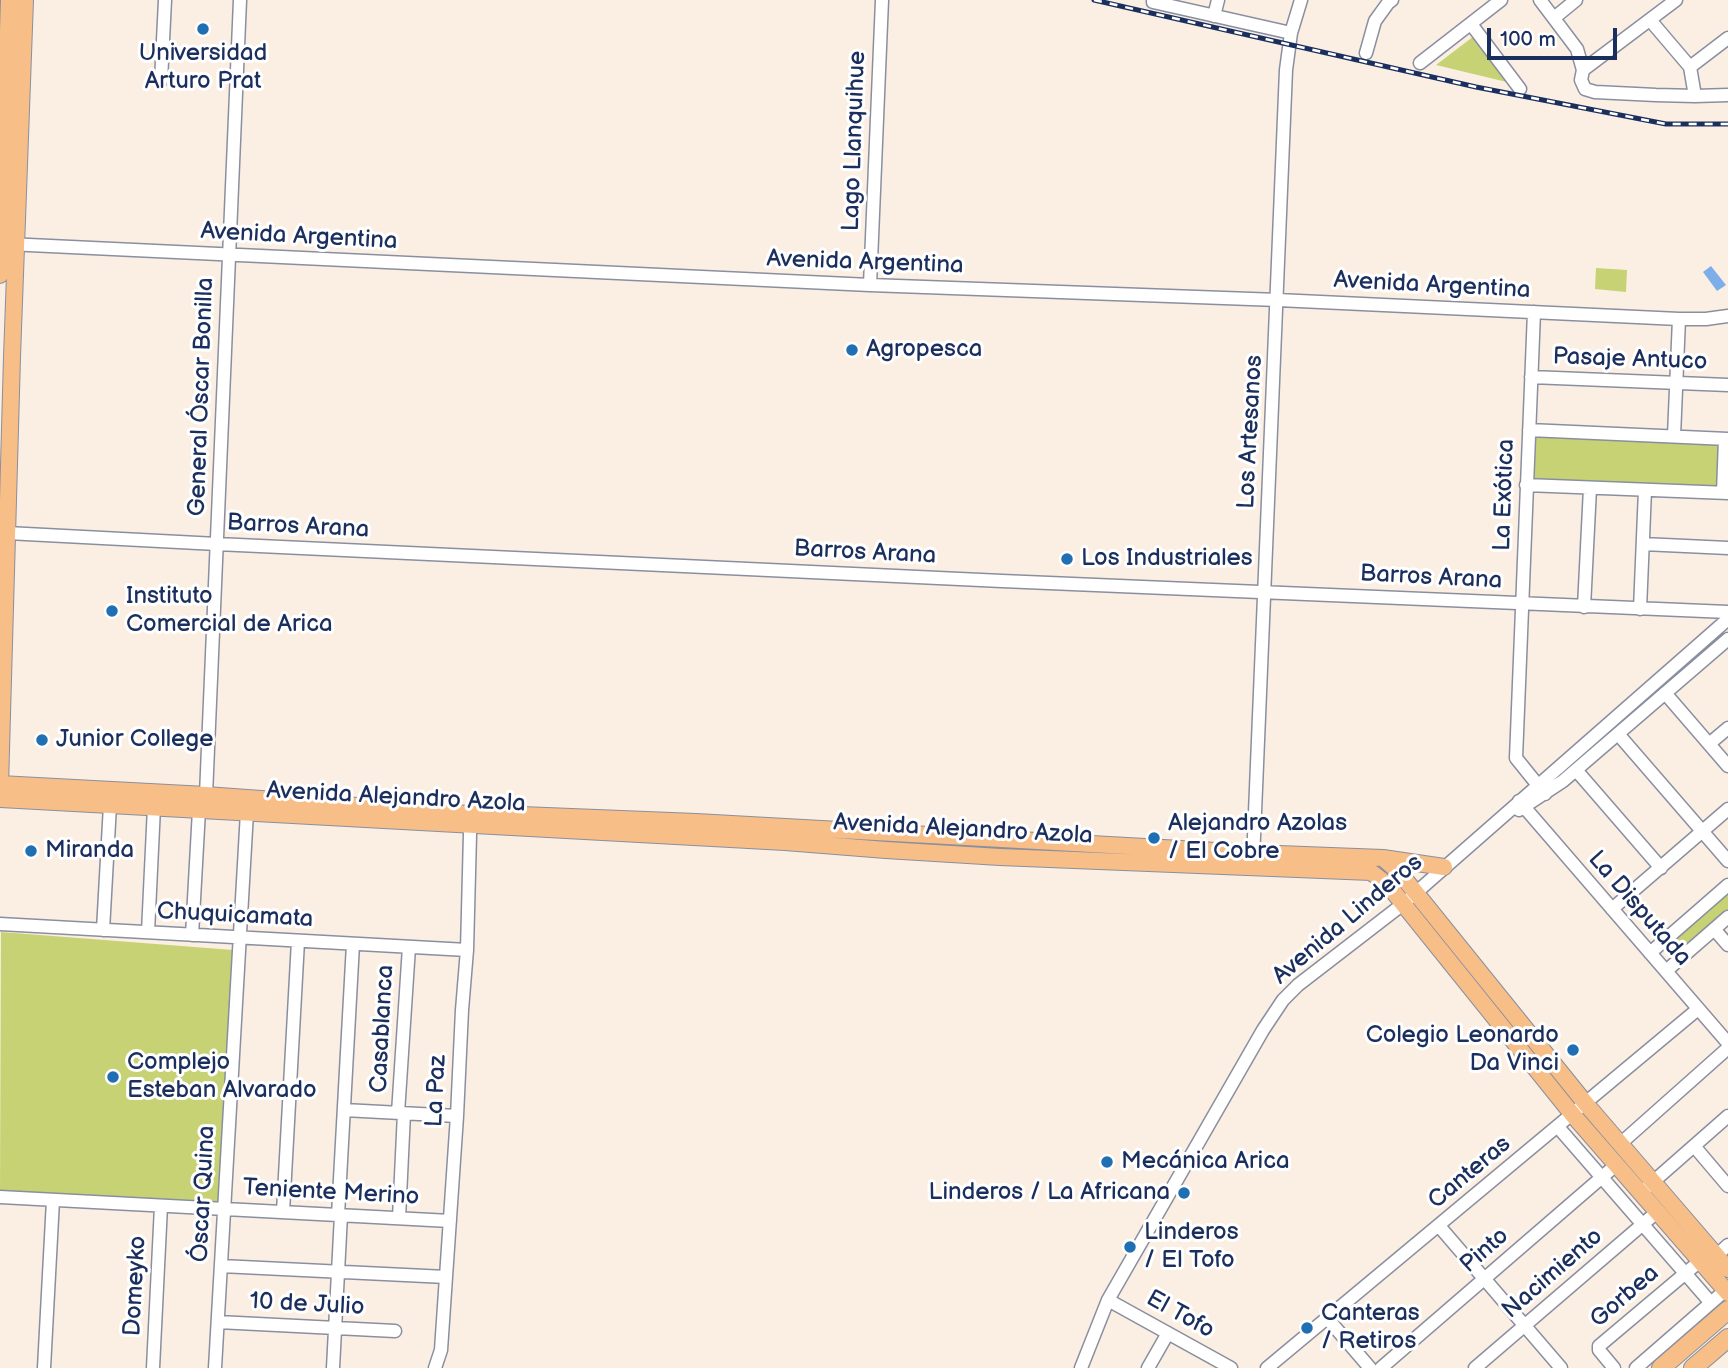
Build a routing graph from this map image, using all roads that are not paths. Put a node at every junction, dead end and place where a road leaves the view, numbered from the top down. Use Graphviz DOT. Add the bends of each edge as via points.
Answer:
graph roads {
  1 [pos="9,0"];
  2 [pos="25,0"];
  3 [pos="165,0"];
  4 [pos="240,0"];
  5 [pos="882,0"];
  6 [pos="1217,0"];
  7 [pos="1301,0"];
  8 [pos="1501,0"];
  9 [pos="1540,0"];
  10 [pos="1576,0"];
  11 [pos="1676,0"];
  12 [pos="1153,1"];
  13 [pos="1388,1"];
  14 [pos="1214,16"];
  15 [pos="1554,18"];
  16 [pos="1650,20"];
  17 [pos="1471,24"];
  18 [pos="1291,33"];
  19 [pos="1728,38"];
  20 [pos="1366,53"];
  21 [pos="1420,63"];
  22 [pos="1690,67"];
  23 [pos="1583,70"];
  24 [pos="161,81"];
  25 [pos="14,88"];
  26 [pos="1520,89"];
  27 [pos="1728,95"];
  28 [pos="1695,96"];
  29 [pos="6,244"];
  30 [pos="229,255"];
  31 [pos="0,275"];
  32 [pos="870,285"];
  33 [pos="1278,300"];
  34 [pos="1534,312"];
  35 [pos="1728,316"];
  36 [pos="1679,319"];
  37 [pos="6,356"];
  38 [pos="1531,377"];
  39 [pos="1676,383"];
  40 [pos="1728,385"];
  41 [pos="1529,430"];
  42 [pos="1674,436"];
  43 [pos="1726,439"];
  44 [pos="1526,485"];
  45 [pos="1590,488"];
  46 [pos="1645,490"];
  47 [pos="1725,493"];
  48 [pos="4,531"];
  49 [pos="217,544"];
  50 [pos="1643,544"];
  51 [pos="1728,548"];
  52 [pos="1265,592"];
  53 [pos="1521,604"];
  54 [pos="1584,607"];
  55 [pos="1640,609"];
  56 [pos="1728,612"];
  57 [pos="1728,619"];
  58 [pos="1728,639"];
  59 [pos="1665,693"];
  60 [pos="1728,728"];
  61 [pos="1618,734"];
  62 [pos="1709,744"];
  63 [pos="1728,766"];
  64 [pos="1576,770"];
  65 [pos="0,785"];
  66 [pos="1541,790"];
  67 [pos="0,799"];
  68 [pos="203,802"];
  69 [pos="110,805"];
  70 [pos="1522,805"];
  71 [pos="154,807"];
  72 [pos="1728,809"];
  73 [pos="247,812"];
  74 [pos="469,820"];
  75 [pos="1702,831"];
  76 [pos="1383,858"];
  77 [pos="1253,860"];
  78 [pos="1728,861"];
  79 [pos="1444,867"];
  80 [pos="1661,868"];
  81 [pos="1728,885"];
  82 [pos="1409,898"];
  83 [pos="1612,909"];
  84 [pos="1728,917"];
  85 [pos="0,924"];
  86 [pos="1714,929"];
  87 [pos="103,930"];
  88 [pos="148,932"];
  89 [pos="192,935"];
  90 [pos="240,937"];
  91 [pos="298,941"];
  92 [pos="353,944"];
  93 [pos="1728,945"];
  94 [pos="408,947"];
  95 [pos="467,950"];
  96 [pos="1650,953"];
  97 [pos="1666,971"];
  98 [pos="1698,1009"];
  99 [pos="1728,1046"];
  100 [pos="344,1110"];
  101 [pos="1579,1110"];
  102 [pos="401,1113"];
  103 [pos="457,1116"];
  104 [pos="1728,1116"];
  105 [pos="1558,1127"];
  106 [pos="1620,1144"];
  107 [pos="1694,1146"];
  108 [pos="1616,1165"];
  109 [pos="1602,1178"];
  110 [pos="1727,1184"];
  111 [pos="1647,1188"];
  112 [pos="0,1197"];
  113 [pos="53,1200"];
  114 [pos="161,1206"];
  115 [pos="224,1209"];
  116 [pos="283,1212"];
  117 [pos="1657,1212"];
  118 [pos="339,1215"];
  119 [pos="399,1218"];
  120 [pos="450,1221"];
  121 [pos="1643,1225"];
  122 [pos="1439,1226"];
  123 [pos="1722,1250"];
  124 [pos="1700,1261"];
  125 [pos="221,1266"];
  126 [pos="1728,1269"];
  127 [pos="338,1272"];
  128 [pos="1685,1273"];
  129 [pos="446,1277"];
  130 [pos="1484,1279"];
  131 [pos="1727,1290"];
  132 [pos="1108,1300"];
  133 [pos="1711,1303"];
  134 [pos="1728,1310"];
  135 [pos="1327,1318"];
  136 [pos="218,1322"];
  137 [pos="1525,1326"];
  138 [pos="335,1328"];
  139 [pos="395,1331"];
  140 [pos="1168,1333"];
  141 [pos="1728,1338"];
  142 [pos="1276,1365"];
  143 [pos="44,1368"];
  144 [pos="153,1368"];
  145 [pos="215,1368"];
  146 [pos="333,1368"];
  147 [pos="435,1368"];
  148 [pos="1081,1368"];
  149 [pos="1148,1368"];
  150 [pos="1231,1368"];
  151 [pos="1370,1368"];
  152 [pos="1381,1368"];
  153 [pos="1475,1368"];
  154 [pos="1562,1368"];
  155 [pos="1614,1368"];
  156 [pos="1636,1368"];
  157 [pos="1661,1368"];
  158 [pos="1693,1368"];
  1 -- 25 [label="main road"];
  2 -- 25 [label="main road"];
  3 -- 24 [label="street"];
  4 -- 30 [label="street, General Óscar Bonilla"];
  5 -- 32 [label="street, Lago Llanquihue"];
  6 -- 14 [label="street"];
  7 -- 18 [label="street, Los Artesanos"];
  8 -- 17 [label="street"];
  9 -- 15 [label="street"];
  10 -- 15 [label="street"];
  11 -- 16 [label="street"];
  12 -- 14 [label="street"];
  13 -- 20 [label="street" via="1375,21"];
  14 -- 18 [label="street"];
  15 -- 23 [label="street" via="1577,48"];
  16 -- 22 [label="street"];
  16 -- 23 [label="street"];
  17 -- 21 [label="street"];
  17 -- 26 [label="street"];
  18 -- 33 [label="street, Los Artesanos"];
  19 -- 22 [label="street"];
  22 -- 28 [label="street"];
  23 -- 28 [label="street" via="1581,80 1586,89 1595,92"];
  25 -- 29 [label="main road"];
  27 -- 28 [label="street"];
  29 -- 30 [label="street, Avenida Argentina"];
  29 -- 31 [label="main road"];
  29 -- 37 [label="main road"];
  30 -- 32 [label="street, Avenida Argentina"];
  30 -- 49 [label="street, General Óscar Bonilla"];
  32 -- 33 [label="street, Avenida Argentina"];
  33 -- 34 [label="street, Avenida Argentina"];
  33 -- 52 [label="street, Los Artesanos"];
  34 -- 36 [label="street, Avenida Argentina"];
  34 -- 38 [label="street, La Exótica"];
  35 -- 36 [label="street, Avenida Argentina"];
  36 -- 39 [label="street"];
  37 -- 48 [label="main road"];
  38 -- 39 [label="street, Pasaje Antuco"];
  38 -- 41 [label="street, La Exótica"];
  39 -- 40 [label="street, Pasaje Antuco"];
  39 -- 42 [label="street"];
  41 -- 42 [label="street"];
  41 -- 44 [label="street, La Exótica"];
  42 -- 43 [label="street"];
  43 -- 47 [label="street"];
  44 -- 45 [label="street"];
  44 -- 53 [label="street, La Exótica"];
  45 -- 46 [label="street"];
  45 -- 54 [label="street"];
  46 -- 47 [label="street"];
  46 -- 50 [label="street"];
  48 -- 49 [label="street, Barros Arana"];
  48 -- 65 [label="main road"];
  49 -- 52 [label="street, Barros Arana"];
  49 -- 68 [label="street, General Óscar Bonilla"];
  50 -- 51 [label="street"];
  50 -- 55 [label="street"];
  52 -- 53 [label="street, Barros Arana"];
  52 -- 77 [label="street, Los Artesanos"];
  53 -- 54 [label="street, Barros Arana"];
  53 -- 66 [label="street, La Exótica" via="1516,758"];
  54 -- 55 [label="street, Barros Arana"];
  55 -- 56 [label="street, Barros Arana"];
  57 -- 66 [label="street, Avenida Linderos"];
  58 -- 59 [label="street, Avenida Linderos"];
  59 -- 61 [label="street, Avenida Linderos"];
  59 -- 62 [label="street"];
  60 -- 62 [label="street"];
  61 -- 64 [label="street, Avenida Linderos"];
  61 -- 75 [label="street"];
  62 -- 63 [label="street"];
  64 -- 66 [label="street, Avenida Linderos"];
  64 -- 80 [label="street"];
  65 -- 68 [label="main road, Avenida Alejandro Azola"];
  66 -- 70 [label="street, Avenida Linderos"];
  67 -- 69 [label="main road, Avenida Alejandro Azola"];
  68 -- 71 [label="main road, Avenida Alejandro Azola"];
  68 -- 73 [label="main road, Avenida Alejandro Azola"];
  68 -- 74 [label="main road, Avenida Alejandro Azola"];
  68 -- 89 [label="street, General Óscar Bonilla"];
  69 -- 71 [label="main road, Avenida Alejandro Azola"];
  69 -- 87 [label="street"];
  70 -- 79 [label="street, Avenida Linderos" via="1502,816"];
  70 -- 83 [label="street, La Disputada"];
  71 -- 88 [label="street"];
  72 -- 75 [label="street"];
  73 -- 74 [label="main road, Avenida Alejandro Azola"];
  73 -- 90 [label="street, Óscar Quina"];
  74 -- 77 [label="main road, Avenida Alejandro Azola" via="976,855"];
  74 -- 95 [label="street, La Paz"];
  75 -- 78 [label="street"];
  75 -- 80 [label="street"];
  76 -- 77 [label="main road, Avenida Alejandro Azola"];
  76 -- 79 [label="main road"];
  76 -- 82 [label="main road, Avenida Alejandro Azola" via="1399,872"];
  77 -- 82 [label="main road, Avenida Alejandro Azola" via="1371,872"];
  79 -- 82 [label="street, Avenida Linderos"];
  80 -- 83 [label="street"];
  81 -- 96 [label="street"];
  82 -- 101 [label="main road, Avenida Alejandro Azola"];
  82 -- 132 [label="street, Avenida Linderos" via="1283,1000"];
  83 -- 96 [label="street, La Disputada"];
  84 -- 86 [label="street"];
  85 -- 87 [label="street, Chuquicamata"];
  86 -- 93 [label="street"];
  86 -- 97 [label="street"];
  87 -- 88 [label="street, Chuquicamata"];
  88 -- 89 [label="street, Chuquicamata"];
  89 -- 90 [label="street, Chuquicamata"];
  90 -- 91 [label="street, Chuquicamata"];
  90 -- 115 [label="street, Óscar Quina"];
  91 -- 92 [label="street, Chuquicamata"];
  91 -- 116 [label="street"];
  92 -- 94 [label="street, Chuquicamata"];
  92 -- 100 [label="street"];
  94 -- 95 [label="street, Chuquicamata"];
  94 -- 102 [label="street, Casablanca"];
  95 -- 103 [label="street, La Paz"];
  96 -- 97 [label="street, La Disputada"];
  97 -- 98 [label="street, La Disputada"];
  98 -- 99 [label="street, La Disputada"];
  98 -- 101 [label="street, Canteras"];
  99 -- 106 [label="street"];
  100 -- 102 [label="street"];
  100 -- 118 [label="street"];
  101 -- 105 [label="street, Canteras"];
  101 -- 106 [label="main road, Avenida Alejandro Azola"];
  101 -- 108 [label="main road, Avenida Alejandro Azola"];
  102 -- 103 [label="street"];
  102 -- 119 [label="street, Casablanca"];
  103 -- 120 [label="street, La Paz"];
  104 -- 107 [label="street"];
  105 -- 109 [label="street"];
  105 -- 122 [label="street, Canteras"];
  106 -- 111 [label="main road, Avenida Alejandro Azola"];
  107 -- 110 [label="street"];
  107 -- 111 [label="street"];
  108 -- 109 [label="street, Pinto"];
  108 -- 111 [label="main road, Avenida Alejandro Azola"];
  109 -- 121 [label="street"];
  109 -- 130 [label="street, Pinto"];
  111 -- 117 [label="main road, Avenida Alejandro Azola"];
  111 -- 123 [label="main road, Avenida Alejandro Azola"];
  112 -- 113 [label="street, Teniente Merino"];
  113 -- 114 [label="street, Teniente Merino"];
  113 -- 143 [label="street"];
  114 -- 115 [label="street, Teniente Merino"];
  114 -- 144 [label="street, Domeyko"];
  115 -- 116 [label="street, Teniente Merino"];
  115 -- 125 [label="street, Óscar Quina"];
  116 -- 118 [label="street, Teniente Merino"];
  117 -- 121 [label="street, Nacimiento"];
  117 -- 124 [label="main road, Avenida Alejandro Azola"];
  118 -- 119 [label="street, Teniente Merino"];
  118 -- 127 [label="street"];
  119 -- 120 [label="street, Teniente Merino"];
  120 -- 129 [label="street, La Paz"];
  121 -- 128 [label="street"];
  121 -- 137 [label="street, Nacimiento"];
  122 -- 130 [label="street"];
  122 -- 135 [label="street, Canteras"];
  123 -- 126 [label="main road, Avenida Alejandro Azola"];
  124 -- 128 [label="street, Gorbea"];
  124 -- 131 [label="main road, Avenida Alejandro Azola"];
  125 -- 127 [label="street"];
  125 -- 136 [label="street, Óscar Quina"];
  127 -- 129 [label="street"];
  127 -- 138 [label="street"];
  128 -- 133 [label="street"];
  128 -- 155 [label="street, Gorbea" via="1599,1346"];
  129 -- 147 [label="street, La Paz" via="441,1350"];
  130 -- 137 [label="street"];
  130 -- 152 [label="street, Pinto"];
  131 -- 133 [label="street"];
  132 -- 140 [label="street, El Tofo"];
  132 -- 148 [label="street, Avenida Linderos"];
  133 -- 156 [label="street"];
  134 -- 157 [label="highway"];
  135 -- 142 [label="street, Canteras"];
  135 -- 151 [label="street"];
  136 -- 138 [label="street, 10 de Julio"];
  136 -- 145 [label="street, Óscar Quina"];
  137 -- 153 [label="street, Nacimiento"];
  137 -- 154 [label="street"];
  138 -- 139 [label="street, 10 de Julio"];
  138 -- 146 [label="street"];
  140 -- 149 [label="street"];
  140 -- 150 [label="street, El Tofo"];
  141 -- 158 [label="highway"];
}
